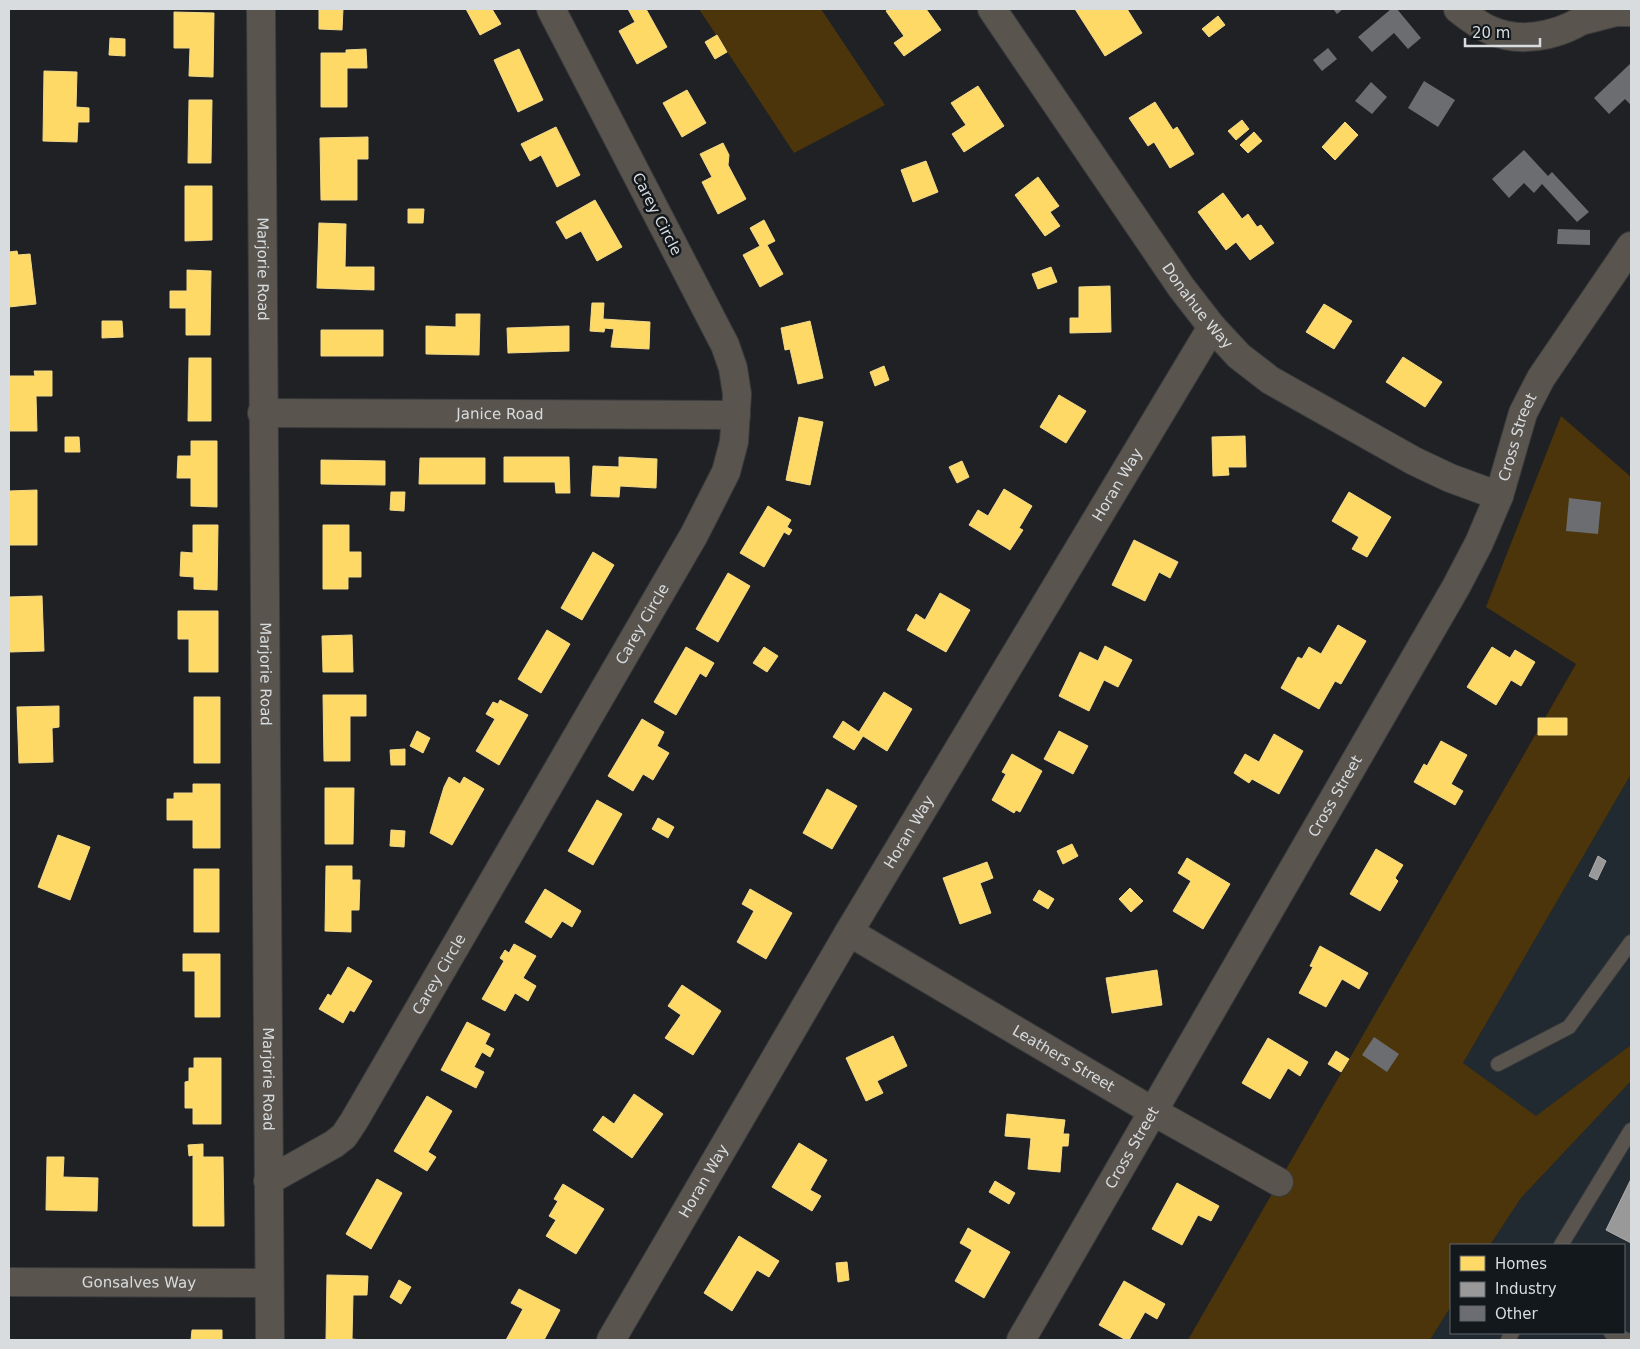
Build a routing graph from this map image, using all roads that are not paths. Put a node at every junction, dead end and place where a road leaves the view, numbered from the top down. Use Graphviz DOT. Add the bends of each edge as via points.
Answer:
graph roads {
  1 [pos="261,9"];
  2 [pos="551,9"];
  3 [pos="992,9"];
  4 [pos="1458,9"];
  5 [pos="1631,12"];
  6 [pos="1591,14"];
  7 [pos="1631,246"];
  8 [pos="1212,327"];
  9 [pos="262,414"];
  10 [pos="736,415"];
  11 [pos="1499,496"];
  12 [pos="849,932"];
  13 [pos="1631,942"];
  14 [pos="1498,1064"];
  15 [pos="1154,1112"];
  16 [pos="1631,1130"];
  17 [pos="268,1180"];
  18 [pos="1279,1182"];
  19 [pos="1562,1244"];
  20 [pos="9,1282"];
  21 [pos="269,1283"];
  22 [pos="1613,1334"];
  23 [pos="270,1340"];
  24 [pos="611,1340"];
  25 [pos="1022,1340"];
  26 [pos="1627,1340"];
  1 -- 9 [label="street, Marjorie Road"];
  2 -- 10 [label="street, Carey Circle" via="725,345 734,368"];
  3 -- 8 [label="street, Donahue Way" via="1181,287"];
  4 -- 6 [label="street" via="1491,31 1513,37 1533,37 1564,30"];
  5 -- 6 [label="street"];
  7 -- 11 [label="street, Cross Street" via="1541,378 1523,413"];
  8 -- 11 [label="street, Donahue Way" via="1240,356 1270,380 1414,461"];
  8 -- 12 [label="street, Horan Way"];
  9 -- 10 [label="street, Janice Road"];
  9 -- 17 [label="street, Marjorie Road"];
  10 -- 17 [label="street, Carey Circle" via="734,442 726,472 694,535 354,1121 334,1144"];
  11 -- 15 [label="street, Cross Street" via="1456,587"];
  12 -- 15 [label="street, Leathers Street"];
  12 -- 24 [label="street, Horan Way"];
  13 -- 14 [label="lane" via="1569,1027"];
  15 -- 18 [label="street, Leathers Street"];
  15 -- 25 [label="street, Cross Street"];
  16 -- 19 [label="lane"];
  17 -- 21 [label="street, Marjorie Road"];
  20 -- 21 [label="street, Gonsalves Way"];
  21 -- 23 [label="street, Marjorie Road"];
  22 -- 26 [label="lane"];
}
